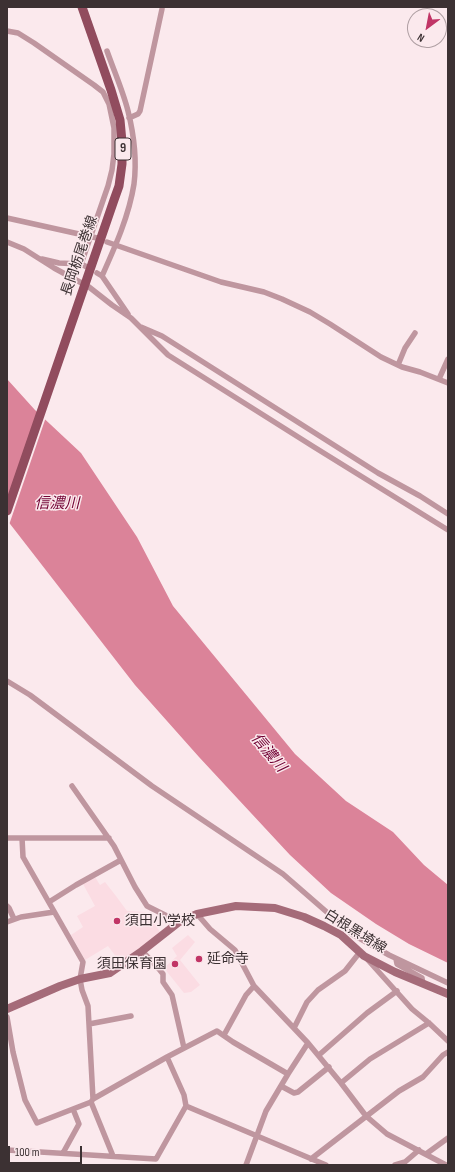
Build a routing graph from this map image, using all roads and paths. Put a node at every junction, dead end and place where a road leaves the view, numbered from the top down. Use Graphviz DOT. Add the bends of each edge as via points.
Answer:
graph roads {
  1 [pos="82,7"];
  2 [pos="162,9"];
  3 [pos="7,31"];
  4 [pos="107,51"];
  5 [pos="111,90"];
  6 [pos="129,118"];
  7 [pos="7,218"];
  8 [pos="90,236"];
  9 [pos="97,238"];
  10 [pos="8,241"];
  11 [pos="107,242"];
  12 [pos="116,245"];
  13 [pos="36,257"];
  14 [pos="81,264"];
  15 [pos="87,267"];
  16 [pos="84,288"];
  17 [pos="130,318"];
  18 [pos="138,326"];
  19 [pos="415,333"];
  20 [pos="448,359"];
  21 [pos="398,365"];
  22 [pos="439,379"];
  23 [pos="448,383"];
  24 [pos="7,511"];
  25 [pos="448,514"];
  26 [pos="448,530"];
  27 [pos="7,681"];
  28 [pos="72,786"];
  29 [pos="7,838"];
  30 [pos="22,838"];
  31 [pos="109,838"];
  32 [pos="121,860"];
  33 [pos="49,902"];
  34 [pos="7,906"];
  35 [pos="54,912"];
  36 [pos="197,914"];
  37 [pos="14,919"];
  38 [pos="7,922"];
  39 [pos="178,922"];
  40 [pos="142,951"];
  41 [pos="362,954"];
  42 [pos="396,959"];
  43 [pos="80,979"];
  44 [pos="448,983"];
  45 [pos="423,984"];
  46 [pos="254,986"];
  47 [pos="397,991"];
  48 [pos="448,994"];
  49 [pos="7,1009"];
  50 [pos="131,1016"];
  51 [pos="7,1017"];
  52 [pos="429,1023"];
  53 [pos="89,1024"];
  54 [pos="294,1028"];
  55 [pos="224,1035"];
  56 [pos="448,1042"];
  57 [pos="308,1043"];
  58 [pos="184,1048"];
  59 [pos="448,1052"];
  60 [pos="319,1055"];
  61 [pos="167,1057"];
  62 [pos="329,1067"];
  63 [pos="288,1074"];
  64 [pos="341,1083"];
  65 [pos="281,1086"];
  66 [pos="92,1101"];
  67 [pos="186,1106"];
  68 [pos="73,1109"];
  69 [pos="366,1116"];
  70 [pos="256,1136"];
  71 [pos="448,1138"];
  72 [pos="7,1150"];
  73 [pos="419,1150"];
  74 [pos="63,1153"];
  75 [pos="426,1154"];
  76 [pos="113,1156"];
  77 [pos="311,1159"];
  78 [pos="246,1165"];
  79 [pos="326,1165"];
  80 [pos="395,1165"];
  81 [pos="444,1165"];
  1 -- 5 [label="main road, 長岡栃尾巻線 / 9"];
  2 -- 6 [label="street" via="140,111"];
  3 -- 5 [label="street" via="18,33"];
  4 -- 5 [label="street"];
  5 -- 6 [label="street" via="128,111"];
  5 -- 8 [label="street" via="109,104 116,154 108,186"];
  5 -- 16 [label="main road, 長岡栃尾巻線 / 9" via="118,110 122,164 114,200"];
  6 -- 12 [label="street" via="133,136 134,184"];
  7 -- 8 [label="street"];
  8 -- 9 [label="street"];
  8 -- 14 [label="street"];
  10 -- 13 [label="street"];
  11 -- 12 [label="street"];
  12 -- 17 [label="street" via="99,274"];
  12 -- 21 [label="street" via="221,282 282,299 310,312"];
  13 -- 14 [label="street" via="59,263"];
  13 -- 16 [label="street"];
  14 -- 15 [label="street"];
  16 -- 17 [label="street"];
  16 -- 24 [label="main road, 長岡栃尾巻線 / 9"];
  17 -- 18 [label="street"];
  18 -- 25 [label="street" via="162,336 378,473"];
  18 -- 26 [label="street" via="168,355"];
  19 -- 21 [label="street"];
  20 -- 22 [label="street"];
  21 -- 22 [label="street"];
  22 -- 23 [label="street"];
  27 -- 42 [label="street" via="40,702 152,786 283,874 352,934"];
  28 -- 31 [label="street"];
  29 -- 30 [label="street"];
  30 -- 31 [label="street"];
  30 -- 33 [label="street" via="22,857"];
  31 -- 32 [label="street"];
  32 -- 33 [label="street"];
  32 -- 39 [label="street" via="147,906"];
  33 -- 35 [label="street"];
  34 -- 37 [label="street"];
  35 -- 37 [label="street"];
  35 -- 43 [label="street" via="83,962"];
  36 -- 39 [label="main road, 白根黒埼線"];
  36 -- 41 [label="main road, 白根黒埼線" via="229,907 275,908 324,926 341,935"];
  36 -- 46 [label="street" via="235,950"];
  37 -- 38 [label="street"];
  39 -- 40 [label="main road, 白根黒埼線"];
  40 -- 43 [label="main road, 白根黒埼線" via="110,973"];
  40 -- 58 [label="street" via="163,974 163,982 172,995"];
  41 -- 45 [label="main road, 白根黒埼線"];
  41 -- 47 [label="street"];
  41 -- 54 [label="street" via="345,971 318,990 307,1002"];
  42 -- 44 [label="street"];
  42 -- 45 [label="street" via="397,964 422,978"];
  43 -- 49 [label="main road, 白根黒埼線"];
  43 -- 53 [label="street" via="88,1006"];
  45 -- 48 [label="main road, 白根黒埼線"];
  46 -- 54 [label="street"];
  46 -- 55 [label="street" via="246,995"];
  47 -- 52 [label="street" via="412,1009"];
  47 -- 60 [label="street"];
  50 -- 53 [label="street"];
  51 -- 68 [label="street" via="25,1100 37,1123"];
  52 -- 56 [label="street"];
  52 -- 64 [label="street" via="370,1059"];
  53 -- 66 [label="street"];
  54 -- 57 [label="street"];
  55 -- 58 [label="street" via="217,1031"];
  55 -- 63 [label="street"];
  57 -- 60 [label="street"];
  57 -- 63 [label="street"];
  58 -- 61 [label="street"];
  59 -- 69 [label="street" via="423,1077"];
  60 -- 62 [label="street"];
  61 -- 66 [label="street"];
  61 -- 67 [label="street" via="184,1095"];
  62 -- 64 [label="street"];
  62 -- 65 [label="street" via="298,1092 294,1093"];
  63 -- 65 [label="street"];
  64 -- 69 [label="street"];
  65 -- 70 [label="street" via="266,1111"];
  66 -- 68 [label="street"];
  66 -- 76 [label="street"];
  67 -- 70 [label="street"];
  67 -- 76 [label="street" via="156,1159"];
  68 -- 74 [label="street" via="79,1124"];
  69 -- 73 [label="street" via="387,1134"];
  69 -- 77 [label="street"];
  70 -- 77 [label="street"];
  70 -- 78 [label="street"];
  71 -- 75 [label="street"];
  72 -- 74 [label="street"];
  73 -- 75 [label="street"];
  73 -- 80 [label="street" via="405,1162"];
  74 -- 76 [label="street"];
  75 -- 81 [label="street"];
  77 -- 79 [label="street"];
}
